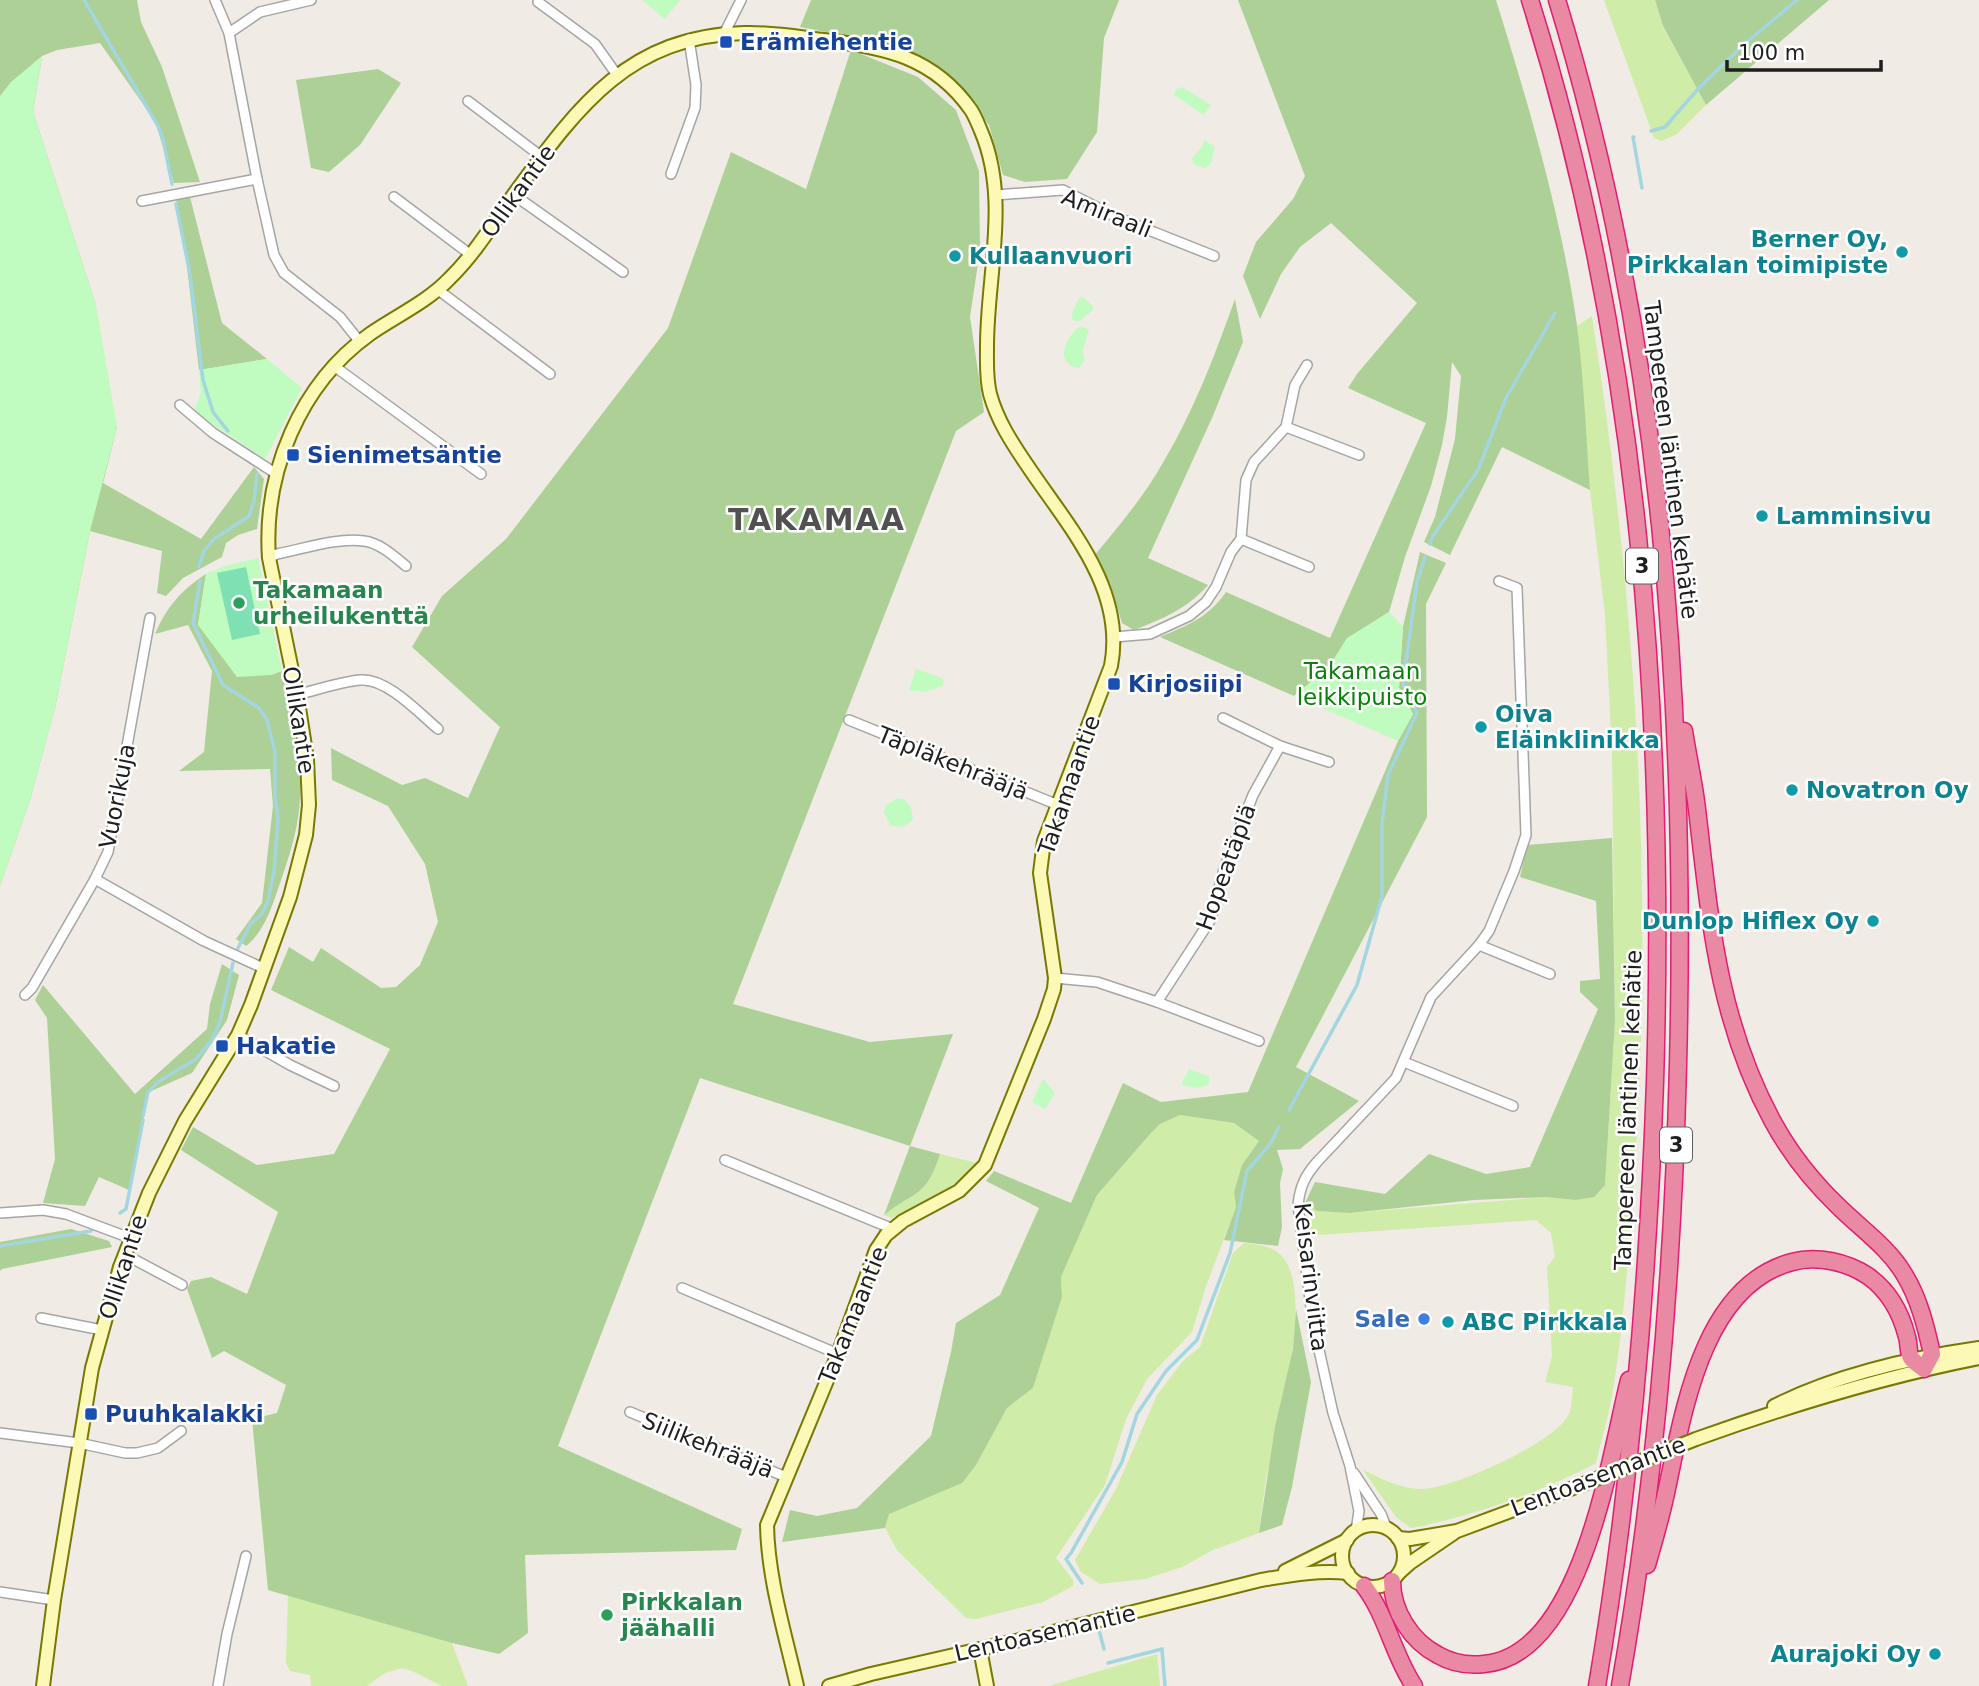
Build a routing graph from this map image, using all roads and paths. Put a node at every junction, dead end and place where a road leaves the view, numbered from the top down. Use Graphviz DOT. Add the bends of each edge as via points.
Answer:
graph roads {
  1 [pos="215,0"];
  2 [pos="311,0"];
  3 [pos="741,0"];
  4 [pos="1530,0"];
  5 [pos="1557,0"];
  6 [pos="537,2"];
  7 [pos="229,33"];
  8 [pos="724,34"];
  9 [pos="690,39"];
  10 [pos="840,42"];
  11 [pos="617,75"];
  12 [pos="468,101"];
  13 [pos="542,157"];
  14 [pos="671,174"];
  15 [pos="257,179"];
  16 [pos="514,195"];
  17 [pos="996,195"];
  18 [pos="394,197"];
  19 [pos="142,201"];
  20 [pos="471,255"];
  21 [pos="1214,256"];
  22 [pos="623,272"];
  23 [pos="437,289"];
  24 [pos="360,342"];
  25 [pos="1307,365"];
  26 [pos="334,366"];
  27 [pos="550,373"];
  28 [pos="180,405"];
  29 [pos="1286,427"];
  30 [pos="1359,455"];
  31 [pos="275,473"];
  32 [pos="481,474"];
  33 [pos="1241,539"];
  34 [pos="269,558"];
  35 [pos="407,566"];
  36 [pos="1308,567"];
  37 [pos="1499,581"];
  38 [pos="150,618"];
  39 [pos="1114,637"];
  40 [pos="1671,659"];
  41 [pos="297,695"];
  42 [pos="1223,718"];
  43 [pos="849,720"];
  44 [pos="438,729"];
  45 [pos="1280,746"];
  46 [pos="1329,762"];
  47 [pos="1058,805"];
  48 [pos="95,879"];
  49 [pos="1479,946"];
  50 [pos="263,968"];
  51 [pos="1550,974"];
  52 [pos="1055,978"];
  53 [pos="25,995"];
  54 [pos="1157,1002"];
  55 [pos="238,1035"];
  56 [pos="1259,1041"];
  57 [pos="1404,1062"];
  58 [pos="334,1086"];
  59 [pos="1513,1106"];
  60 [pos="725,1160"];
  61 [pos="0,1213"];
  62 [pos="893,1228"];
  63 [pos="130,1238"];
  64 [pos="124,1254"];
  65 [pos="182,1285"];
  66 [pos="682,1288"];
  67 [pos="41,1318"];
  68 [pos="1642,1327"];
  69 [pos="102,1330"];
  70 [pos="1979,1348"];
  71 [pos="838,1354"];
  72 [pos="1979,1358"];
  73 [pos="1922,1360"];
  74 [pos="630,1412"];
  75 [pos="181,1431"];
  76 [pos="0,1433"];
  77 [pos="79,1443"];
  78 [pos="1350,1466"];
  79 [pos="786,1477"];
  80 [pos="1387,1529"];
  81 [pos="1457,1531"];
  82 [pos="1352,1535"];
  83 [pos="1398,1538"];
  84 [pos="246,1556"];
  85 [pos="1348,1573"];
  86 [pos="1396,1577"];
  87 [pos="1261,1580"];
  88 [pos="1364,1586"];
  89 [pos="0,1592"];
  90 [pos="54,1600"];
  91 [pos="1630,1628"];
  92 [pos="980,1649"];
  93 [pos="43,1686"];
  94 [pos="218,1686"];
  95 [pos="797,1686"];
  96 [pos="829,1686"];
  97 [pos="987,1686"];
  98 [pos="1414,1686"];
  99 [pos="1597,1686"];
  100 [pos="1620,1686"];
  1 -- 7 [label="street"];
  2 -- 7 [label="street" via="260,12"];
  3 -- 8 [label="street"];
  4 -- 68 [label="highway, Tampereen läntinen kehätie / 3" via="1590,225 1623,415 1642,568 1657,878 1653,1143"];
  5 -- 40 [label="highway, Tampereen läntinen kehätie / 3" via="1613,215 1631,315 1661,540"];
  6 -- 11 [label="street" via="595,44"];
  7 -- 15 [label="street"];
  8 -- 9 [label="street, Ollikantie"];
  8 -- 10 [label="street, Ollikantie" via="765,33"];
  9 -- 11 [label="street, Ollikantie" via="645,57"];
  9 -- 14 [label="street" via="695,108"];
  10 -- 17 [label="street, Takamaantie" via="880,47 919,62 947,82 972,111 990,151"];
  11 -- 13 [label="street, Ollikantie" via="585,103"];
  12 -- 13 [label="street"];
  13 -- 16 [label="street, Ollikantie"];
  15 -- 19 [label="street"];
  15 -- 24 [label="street" via="272,247 284,273 340,317"];
  16 -- 20 [label="street, Ollikantie"];
  16 -- 22 [label="street"];
  17 -- 21 [label="street, Amiraali" via="1063,190 1116,217"];
  17 -- 39 [label="street, Takamaantie" via="987,326 991,398 1013,444 1098,572"];
  18 -- 20 [label="street"];
  20 -- 23 [label="street, Ollikantie"];
  23 -- 24 [label="street, Ollikantie"];
  23 -- 27 [label="street"];
  24 -- 26 [label="street, Ollikantie"];
  25 -- 29 [label="street" via="1295,385"];
  26 -- 31 [label="street, Ollikantie" via="296,422"];
  26 -- 32 [label="street"];
  28 -- 31 [label="street" via="213,433"];
  29 -- 30 [label="street"];
  29 -- 33 [label="street" via="1254,462 1245,480"];
  31 -- 34 [label="street, Ollikantie"];
  33 -- 36 [label="street"];
  33 -- 39 [label="street" via="1206,602 1189,616 1150,634"];
  34 -- 35 [label="street" via="345,541 366,541"];
  34 -- 41 [label="street, Ollikantie"];
  37 -- 49 [label="street, Keisarinviitta" via="1517,588 1526,835"];
  38 -- 48 [label="street, Vuorikuja" via="108,852"];
  39 -- 47 [label="street, Takamaantie" via="1111,666"];
  40 -- 73 [label="highway" via="1697,806 1714,954 1746,1067 1772,1121 1801,1165 1905,1275 1917,1302"];
  40 -- 91 [label="highway, Tampereen läntinen kehätie / 3" via="1680,875 1676,1144 1666,1322"];
  41 -- 44 [label="street" via="372,681 385,685"];
  41 -- 50 [label="street, Ollikantie" via="308,770 308,822 290,897"];
  42 -- 45 [label="street"];
  43 -- 47 [label="street, Täpläkehrääjä"];
  45 -- 46 [label="street"];
  45 -- 54 [label="street, Hopeatäplä" via="1253,795 1224,869 1211,919"];
  47 -- 52 [label="street, Takamaantie" via="1044,841 1040,873"];
  48 -- 50 [label="street" via="204,941"];
  48 -- 53 [label="street, Vuorikuja"];
  49 -- 51 [label="street"];
  49 -- 57 [label="street, Keisarinviitta" via="1431,998"];
  50 -- 55 [label="street, Ollikantie"];
  52 -- 54 [label="street" via="1097,982"];
  52 -- 62 [label="street, Takamaantie" via="1044,1019 985,1166 959,1191"];
  54 -- 56 [label="street"];
  55 -- 58 [label="street"];
  55 -- 63 [label="street, Ollikantie" via="185,1121"];
  57 -- 59 [label="street"];
  57 -- 78 [label="street, Keisarinviitta" via="1396,1077 1306,1175 1300,1189 1298,1205 1313,1323"];
  60 -- 62 [label="street"];
  61 -- 63 [label="street" via="43,1210 66,1214"];
  62 -- 71 [label="street, Takamaantie" via="876,1250"];
  63 -- 64 [label="street, Ollikantie"];
  64 -- 65 [label="street"];
  64 -- 69 [label="street, Ollikantie"];
  66 -- 71 [label="street"];
  67 -- 69 [label="street"];
  68 -- 86 [label="highway" via="1587,1545 1563,1601 1536,1639 1496,1663 1463,1664 1445,1659 1408,1629 1395,1602"];
  68 -- 99 [label="highway, Tampereen läntinen kehätie / 3" via="1623,1508"];
  69 -- 77 [label="street, Ollikantie"];
  70 -- 73 [label="street, Lentoasemantie"];
  71 -- 79 [label="street, Takamaantie"];
  72 -- 73 [label="street, Lentoasemantie"];
  73 -- 81 [label="street, Lentoasemantie, bridge" via="1841,1379"];
  73 -- 91 [label="highway" via="1878,1283 1854,1268 1827,1260 1798,1260 1748,1284 1724,1314 1692,1385"];
  74 -- 79 [label="street, Siilikehrääjä"];
  75 -- 77 [label="street" via="147,1452 125,1453"];
  76 -- 77 [label="street"];
  77 -- 90 [label="street, Ollikantie"];
  78 -- 80 [label="street, Keisarinviitta"];
  78 -- 82 [label="street, Keisarinviitta" via="1359,1511"];
  79 -- 95 [label="street, Takamaantie" via="767,1525 777,1601"];
  80 -- 82 [label="street" via="1371,1526"];
  80 -- 83 [label="street"];
  81 -- 83 [label="street, Lentoasemantie"];
  81 -- 86 [label="street, Lentoasemantie"];
  82 -- 85 [label="street" via="1343,1558"];
  82 -- 87 [label="street, Lentoasemantie" via="1318,1556"];
  83 -- 86 [label="street" via="1404,1555"];
  84 -- 94 [label="street"];
  85 -- 87 [label="street, Lentoasemantie"];
  85 -- 88 [label="street"];
  86 -- 88 [label="street" via="1376,1587"];
  87 -- 92 [label="street, Lentoasemantie"];
  88 -- 98 [label="highway"];
  89 -- 90 [label="street"];
  90 -- 93 [label="street, Ollikantie"];
  91 -- 100 [label="highway, Tampereen läntinen kehätie / 3"];
  92 -- 96 [label="street, Lentoasemantie"];
  92 -- 97 [label="street"];
}
